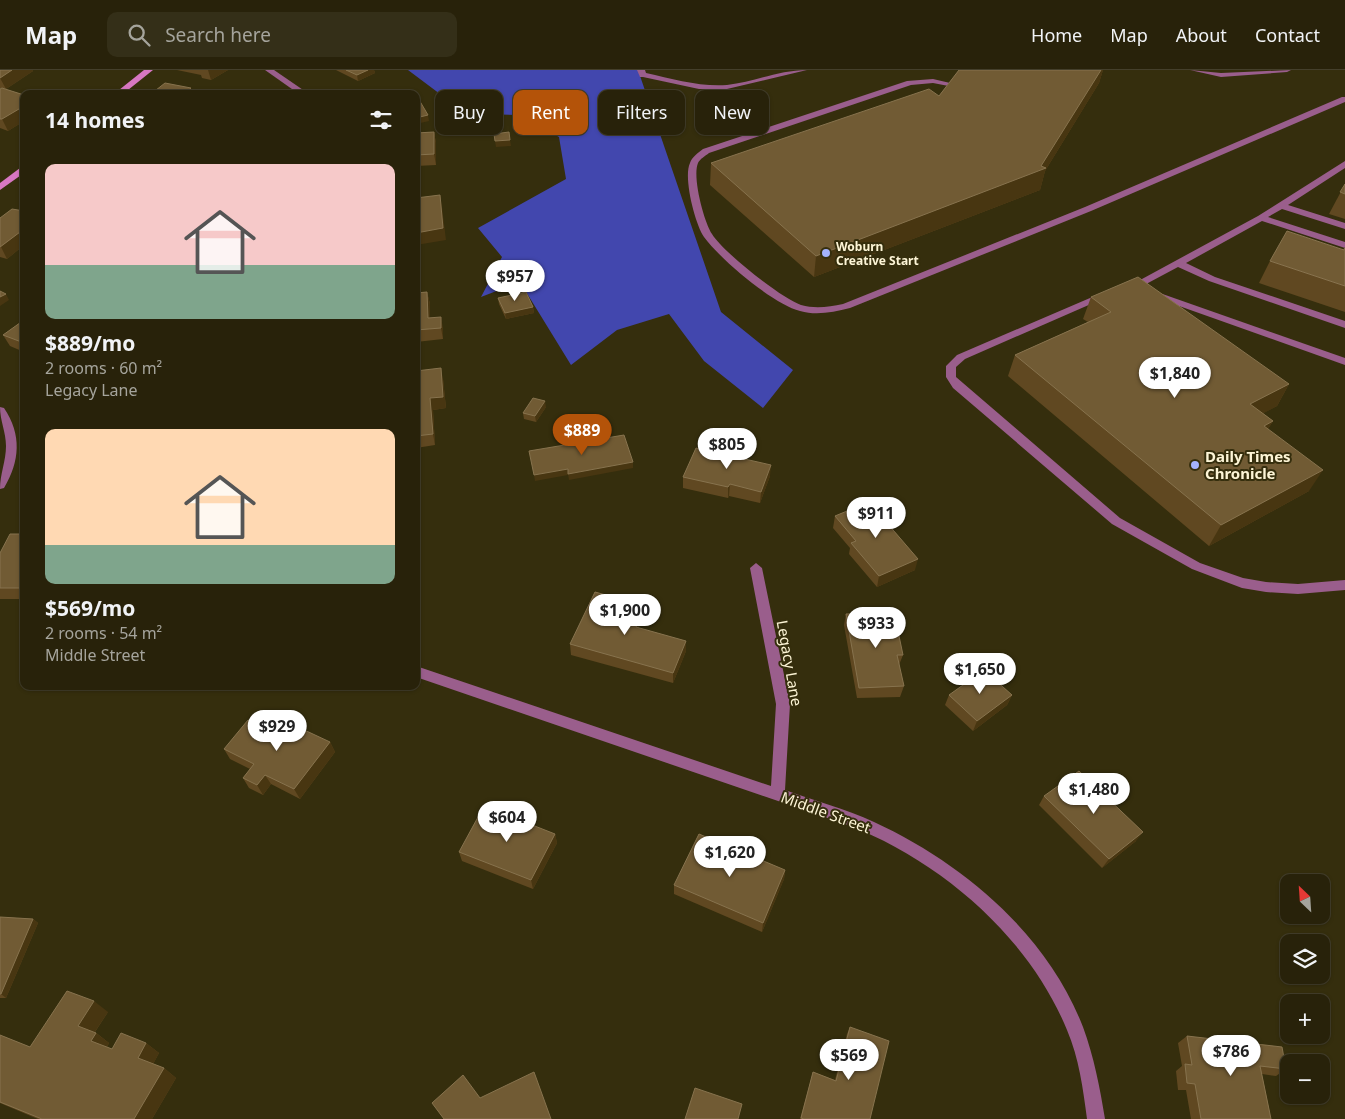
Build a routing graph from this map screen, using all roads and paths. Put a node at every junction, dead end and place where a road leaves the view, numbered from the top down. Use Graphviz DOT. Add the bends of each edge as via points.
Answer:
graph roads {
  1 [pos="148,70"];
  2 [pos="269,70"];
  3 [pos="641,70"];
  4 [pos="803,70"];
  5 [pos="1194,70"];
  6 [pos="1287,70"];
  7 [pos="959,86"];
  8 [pos="123,90"];
  9 [pos="299,90"];
  10 [pos="1345,99"];
  11 [pos="1345,164"];
  12 [pos="20,171"];
  13 [pos="0,187"];
  14 [pos="1281,206"];
  15 [pos="1261,218"];
  16 [pos="1345,226"];
  17 [pos="1345,245"];
  18 [pos="1178,263"];
  19 [pos="1138,288"];
  20 [pos="1345,326"];
  21 [pos="1345,362"];
  22 [pos="0,411"];
  23 [pos="0,485"];
  24 [pos="756,568"];
  25 [pos="1345,584"];
  26 [pos="420,673"];
  27 [pos="778,794"];
  28 [pos="1096,1119"];
  1 -- 8 [label="main road"];
  2 -- 9 [label="street"];
  3 -- 4 [label="street" via="643,75 699,87 727,87"];
  5 -- 6 [label="street" via="1221,75"];
  7 -- 10 [label="street" via="917,82 706,151 698,157 692,169 707,234 779,300 800,309 832,310 1088,209"];
  11 -- 14 [label="street"];
  12 -- 13 [label="main road"];
  14 -- 15 [label="street"];
  14 -- 16 [label="street"];
  15 -- 17 [label="street"];
  15 -- 18 [label="street"];
  18 -- 19 [label="street"];
  18 -- 20 [label="street" via="1212,279"];
  19 -- 21 [label="street"];
  19 -- 25 [label="street" via="1120,288 961,357 951,366 951,377 1116,521 1196,566 1242,583 1266,587 1298,590"];
  22 -- 23 [label="street" via="8,422 12,442 10,465"];
  24 -- 27 [label="street, Legacy Lane" via="783,704"];
  26 -- 27 [label="street, Middle Street"];
  27 -- 28 [label="street, Middle Street" via="869,827 915,851 968,890 1012,931 1044,973 1074,1027 1085,1060"];
}
